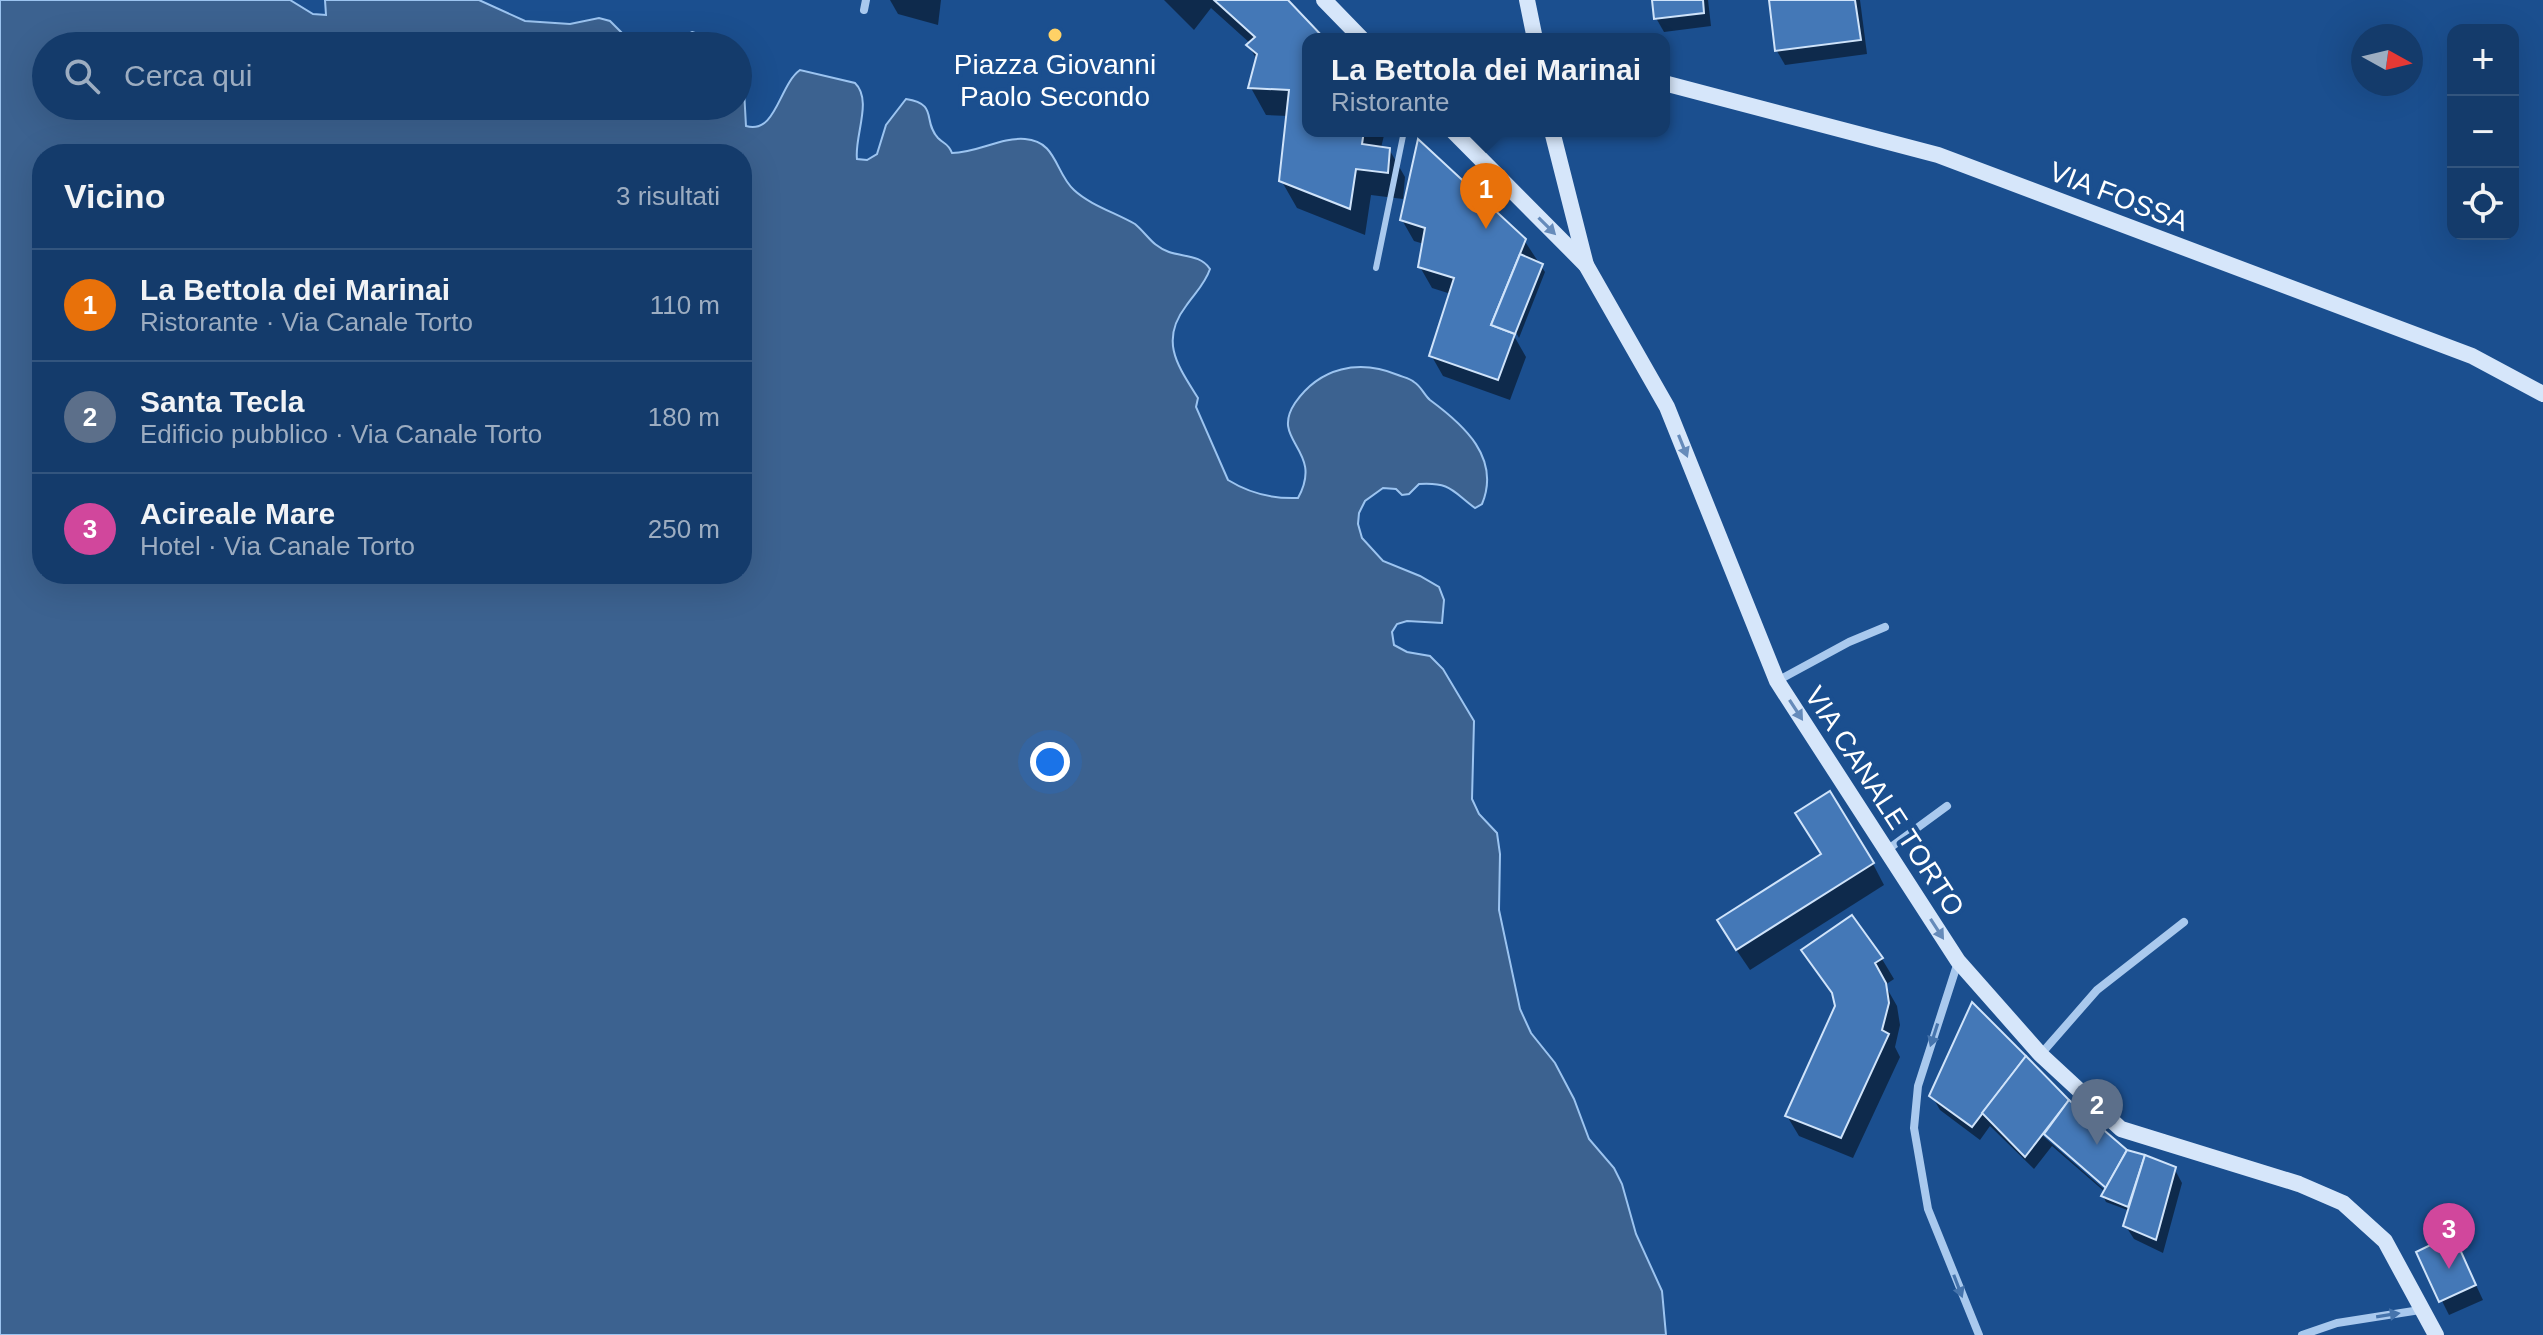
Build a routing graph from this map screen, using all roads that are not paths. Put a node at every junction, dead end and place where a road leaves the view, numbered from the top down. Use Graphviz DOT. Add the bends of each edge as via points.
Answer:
graph roads {
  1 [pos="1324,0"];
  2 [pos="1527,0"];
  3 [pos="1356,33"];
  4 [pos="1534,33"];
  5 [pos="1670,85"];
  6 [pos="1403,137"];
  7 [pos="1459,137"];
  8 [pos="1554,137"];
  9 [pos="1586,265"];
  10 [pos="1376,268"];
  11 [pos="2543,394"];
  12 [pos="1885,627"];
  13 [pos="1777,681"];
  14 [pos="1947,806"];
  15 [pos="1886,850"];
  16 [pos="2184,922"];
  17 [pos="1958,961"];
  18 [pos="2041,1055"];
  19 [pos="2420,1310"];
  20 [pos="1979,1335"];
  21 [pos="2302,1335"];
  22 [pos="2436,1335"];
  1 -- 3 [label="street"];
  2 -- 4 [label="street"];
  5 -- 11 [label="street, VIA FOSSA" via="1938,155 2472,356"];
  6 -- 10 [label="lane"];
  7 -- 9 [label="street, VIA CANALE TORTO, one-way"];
  8 -- 9 [label="street"];
  9 -- 13 [label="street, VIA CANALE TORTO, one-way" via="1667,407"];
  12 -- 13 [label="street"];
  13 -- 15 [label="street, VIA CANALE TORTO, one-way"];
  14 -- 15 [label="street"];
  15 -- 17 [label="street, VIA CANALE TORTO, one-way"];
  16 -- 18 [label="street" via="2097,990"];
  17 -- 18 [label="street, VIA CANALE TORTO"];
  17 -- 20 [label="street, one-way" via="1918,1086 1914,1128 1928,1209"];
  18 -- 19 [label="street, VIA CANALE TORTO" via="2121,1129 2299,1184 2343,1203 2385,1241"];
  21 -- 19 [label="street, one-way" via="2337,1323"];
  19 -- 22 [label="street, VIA CANALE TORTO"];
}
